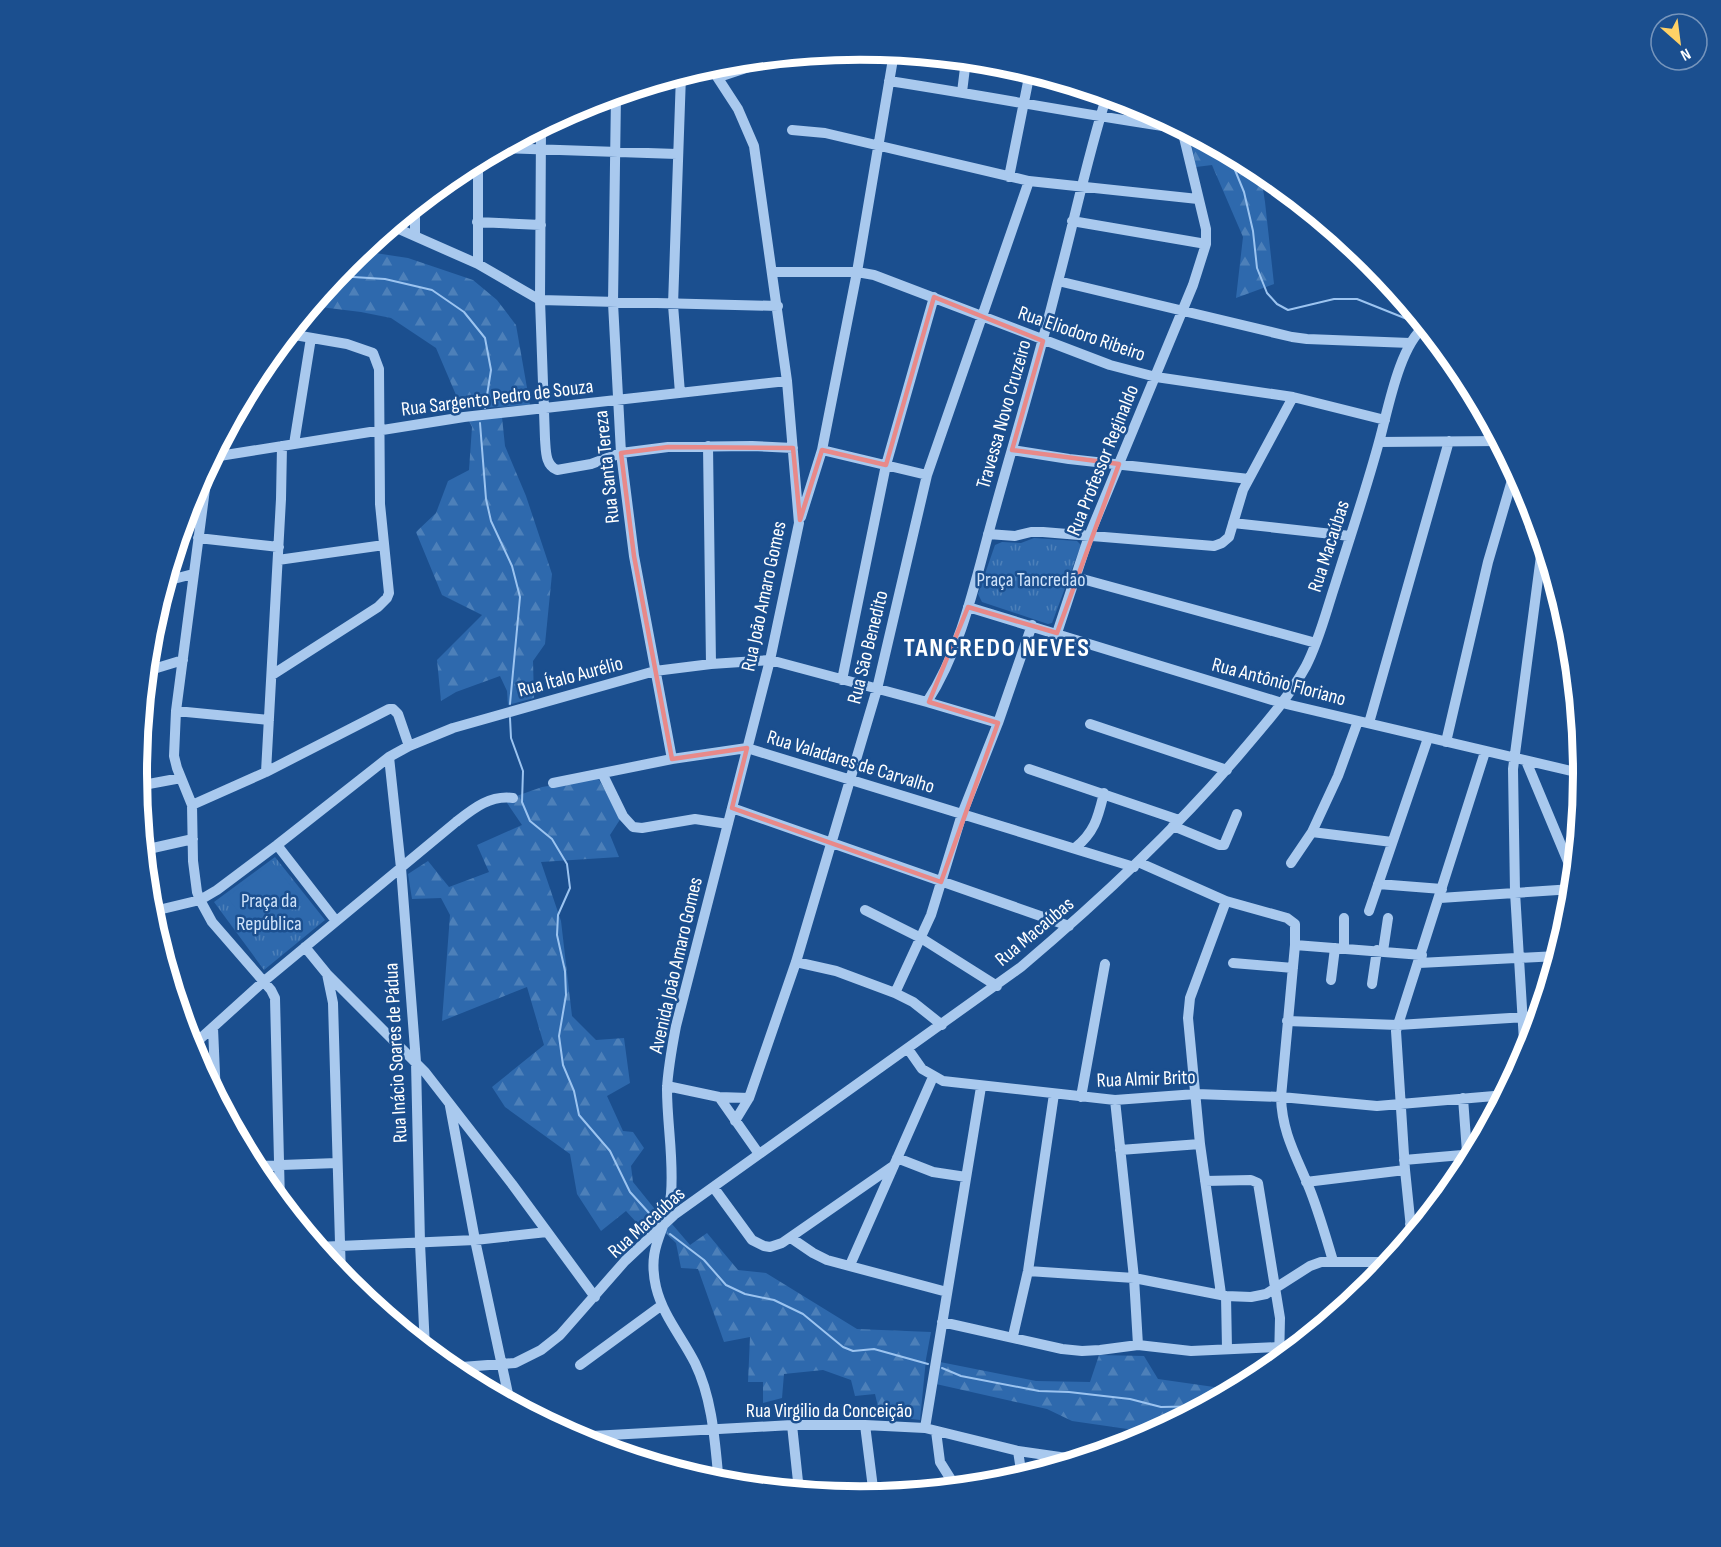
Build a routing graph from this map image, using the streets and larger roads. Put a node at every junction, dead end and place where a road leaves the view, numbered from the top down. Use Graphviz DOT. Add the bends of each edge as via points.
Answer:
graph roads {
  1 [pos="893,61"];
  2 [pos="965,68"];
  3 [pos="736,71"];
  4 [pos="719,77"];
  5 [pos="1029,80"];
  6 [pos="889,81"];
  7 [pos="681,83"];
  8 [pos="962,92"];
  9 [pos="1025,102"];
  10 [pos="1104,103"];
  11 [pos="616,104"];
  12 [pos="1100,117"];
  13 [pos="1158,126"];
  14 [pos="792,130"];
  15 [pos="541,136"];
  16 [pos="1184,138"];
  17 [pos="878,145"];
  18 [pos="518,148"];
  19 [pos="541,149"];
  20 [pos="615,152"];
  21 [pos="677,154"];
  22 [pos="478,172"];
  23 [pos="1009,177"];
  24 [pos="1029,181"];
  25 [pos="1083,187"];
  26 [pos="1198,198"];
  27 [pos="415,216"];
  28 [pos="1072,221"];
  29 [pos="477,222"];
  30 [pos="541,225"];
  31 [pos="400,229"];
  32 [pos="415,235"];
  33 [pos="1206,244"];
  34 [pos="477,264"];
  35 [pos="772,272"];
  36 [pos="857,272"];
  37 [pos="1058,281"];
  38 [pos="934,297"];
  39 [pos="540,300"];
  40 [pos="613,303"];
  41 [pos="673,305"];
  42 [pos="777,306"];
  43 [pos="1181,310"];
  44 [pos="982,317"];
  45 [pos="1420,330"];
  46 [pos="297,335"];
  47 [pos="311,338"];
  48 [pos="1043,341"];
  49 [pos="1410,343"];
  50 [pos="1156,377"];
  51 [pos="787,381"];
  52 [pos="680,393"];
  53 [pos="1293,397"];
  54 [pos="617,399"];
  55 [pos="545,408"];
  56 [pos="1385,420"];
  57 [pos="378,430"];
  58 [pos="1449,441"];
  59 [pos="1491,441"];
  60 [pos="1379,442"];
  61 [pos="294,444"];
  62 [pos="282,446"];
  63 [pos="708,446"];
  64 [pos="793,448"];
  65 [pos="822,450"];
  66 [pos="1012,450"];
  67 [pos="621,453"];
  68 [pos="222,456"];
  69 [pos="1119,464"];
  70 [pos="886,465"];
  71 [pos="927,475"];
  72 [pos="1249,479"];
  73 [pos="1511,482"];
  74 [pos="204,493"];
  75 [pos="799,523"];
  76 [pos="1233,523"];
  77 [pos="988,534"];
  78 [pos="1089,536"];
  79 [pos="1350,536"];
  80 [pos="198,538"];
  81 [pos="384,545"];
  82 [pos="279,547"];
  83 [pos="1541,559"];
  84 [pos="278,560"];
  85 [pos="193,574"];
  86 [pos="1075,577"];
  87 [pos="174,578"];
  88 [pos="968,607"];
  89 [pos="1032,625"];
  90 [pos="1057,633"];
  91 [pos="1316,642"];
  92 [pos="183,660"];
  93 [pos="770,660"];
  94 [pos="711,664"];
  95 [pos="155,669"];
  96 [pos="655,672"];
  97 [pos="272,675"];
  98 [pos="842,680"];
  99 [pos="877,689"];
  100 [pos="927,702"];
  101 [pos="1282,704"];
  102 [pos="176,711"];
  103 [pos="269,720"];
  104 [pos="1364,722"];
  105 [pos="998,723"];
  106 [pos="1090,724"];
  107 [pos="1428,738"];
  108 [pos="1446,742"];
  109 [pos="409,746"];
  110 [pos="747,748"];
  111 [pos="1485,752"];
  112 [pos="389,757"];
  113 [pos="1514,758"];
  114 [pos="672,759"];
  115 [pos="1526,761"];
  116 [pos="1029,769"];
  117 [pos="1574,769"];
  118 [pos="1227,770"];
  119 [pos="266,772"];
  120 [pos="602,773"];
  121 [pos="181,778"];
  122 [pos="849,780"];
  123 [pos="553,783"];
  124 [pos="147,784"];
  125 [pos="1104,793"];
  126 [pos="513,798"];
  127 [pos="192,805"];
  128 [pos="732,808"];
  129 [pos="962,814"];
  130 [pos="1237,814"];
  131 [pos="1176,823"];
  132 [pos="728,824"];
  133 [pos="1312,832"];
  134 [pos="193,839"];
  135 [pos="1392,842"];
  136 [pos="831,843"];
  137 [pos="277,846"];
  138 [pos="151,848"];
  139 [pos="1075,848"];
  140 [pos="1291,863"];
  141 [pos="1568,863"];
  142 [pos="1136,864"];
  143 [pos="401,868"];
  144 [pos="941,882"];
  145 [pos="1378,884"];
  146 [pos="1564,889"];
  147 [pos="1515,892"];
  148 [pos="1441,894"];
  149 [pos="200,900"];
  150 [pos="1226,901"];
  151 [pos="160,910"];
  152 [pos="865,910"];
  153 [pos="1369,911"];
  154 [pos="1344,918"];
  155 [pos="1388,918"];
  156 [pos="336,921"];
  157 [pos="1070,926"];
  158 [pos="921,938"];
  159 [pos="1295,945"];
  160 [pos="305,947"];
  161 [pos="1340,948"];
  162 [pos="1380,951"];
  163 [pos="1550,956"];
  164 [pos="1520,957"];
  165 [pos="1420,959"];
  166 [pos="796,962"];
  167 [pos="1105,963"];
  168 [pos="1233,963"];
  169 [pos="1293,968"];
  170 [pos="327,974"];
  171 [pos="1331,980"];
  172 [pos="263,982"];
  173 [pos="1372,984"];
  174 [pos="997,986"];
  175 [pos="895,993"];
  176 [pos="1523,1018"];
  177 [pos="1531,1018"];
  178 [pos="1287,1021"];
  179 [pos="942,1025"];
  180 [pos="1398,1025"];
  181 [pos="213,1028"];
  182 [pos="1524,1036"];
  183 [pos="198,1040"];
  184 [pos="908,1049"];
  185 [pos="416,1062"];
  186 [pos="215,1077"];
  187 [pos="933,1077"];
  188 [pos="668,1086"];
  189 [pos="981,1087"];
  190 [pos="1054,1094"];
  191 [pos="1196,1094"];
  192 [pos="1496,1096"];
  193 [pos="719,1097"];
  194 [pos="1081,1097"];
  195 [pos="1281,1097"];
  196 [pos="749,1098"];
  197 [pos="1463,1098"];
  198 [pos="1115,1100"];
  199 [pos="449,1102"];
  200 [pos="1400,1104"];
  201 [pos="735,1121"];
  202 [pos="1200,1144"];
  203 [pos="1469,1146"];
  204 [pos="1120,1150"];
  205 [pos="759,1154"];
  206 [pos="1461,1159"];
  207 [pos="895,1162"];
  208 [pos="337,1163"];
  209 [pos="279,1165"];
  210 [pos="1404,1165"];
  211 [pos="264,1166"];
  212 [pos="966,1177"];
  213 [pos="1205,1181"];
  214 [pos="1306,1182"];
  215 [pos="280,1188"];
  216 [pos="671,1188"];
  217 [pos="714,1188"];
  218 [pos="696,1201"];
  219 [pos="1410,1224"];
  220 [pos="1414,1224"];
  221 [pos="661,1228"];
  222 [pos="1411,1228"];
  223 [pos="547,1232"];
  224 [pos="791,1238"];
  225 [pos="475,1240"];
  226 [pos="420,1243"];
  227 [pos="340,1245"];
  228 [pos="326,1246"];
  229 [pos="1333,1261"];
  230 [pos="341,1262"];
  231 [pos="1380,1262"];
  232 [pos="850,1265"];
  233 [pos="1028,1271"];
  234 [pos="1134,1278"];
  235 [pos="1275,1288"];
  236 [pos="947,1292"];
  237 [pos="1223,1295"];
  238 [pos="595,1297"];
  239 [pos="662,1305"];
  240 [pos="942,1322"];
  241 [pos="1013,1336"];
  242 [pos="425,1339"];
  243 [pos="1138,1345"];
  244 [pos="1279,1347"];
  245 [pos="1227,1350"];
  246 [pos="1279,1351"];
  247 [pos="502,1365"];
  248 [pos="579,1365"];
  249 [pos="464,1367"];
  250 [pos="508,1393"];
  251 [pos="792,1425"];
  252 [pos="865,1425"];
  253 [pos="930,1429"];
  254 [pos="713,1430"];
  255 [pos="595,1436"];
  256 [pos="1018,1451"];
  257 [pos="1063,1457"];
  258 [pos="1021,1468"];
  259 [pos="718,1472"];
  260 [pos="952,1481"];
  261 [pos="798,1484"];
  262 [pos="873,1486"];
  1 -- 6 [label="street"];
  2 -- 8 [label="street"];
  3 -- 4 [label="street"];
  4 -- 35 [label="street" via="754,146"];
  5 -- 9 [label="street"];
  6 -- 8 [label="street"];
  6 -- 17 [label="street"];
  7 -- 21 [label="street"];
  8 -- 9 [label="street"];
  9 -- 12 [label="street"];
  9 -- 23 [label="street"];
  10 -- 12 [label="street, Travessa Novo Cruzeiro"];
  11 -- 20 [label="street, Rua Santa Tereza"];
  12 -- 13 [label="street"];
  12 -- 25 [label="street, Travessa Novo Cruzeiro"];
  14 -- 17 [label="street"];
  15 -- 19 [label="street"];
  16 -- 26 [label="street, Rua Professor Reginaldo"];
  17 -- 23 [label="street"];
  17 -- 36 [label="street"];
  18 -- 19 [label="street"];
  19 -- 20 [label="street"];
  19 -- 30 [label="street"];
  20 -- 21 [label="street"];
  20 -- 40 [label="street, Rua Santa Tereza"];
  21 -- 41 [label="street"];
  22 -- 29 [label="street"];
  23 -- 24 [label="street"];
  24 -- 25 [label="street"];
  24 -- 44 [label="street, Rua São Benedito"];
  25 -- 26 [label="street"];
  25 -- 28 [label="street, Travessa Novo Cruzeiro"];
  26 -- 33 [label="street, Rua Professor Reginaldo"];
  27 -- 32 [label="street"];
  28 -- 33 [label="street"];
  28 -- 37 [label="street, Travessa Novo Cruzeiro"];
  29 -- 30 [label="street"];
  29 -- 34 [label="street"];
  30 -- 39 [label="street"];
  31 -- 32 [label="street"];
  32 -- 34 [label="street"];
  33 -- 43 [label="street, Rua Professor Reginaldo"];
  34 -- 39 [label="street"];
  35 -- 36 [label="street, Rua Eliodoro Ribeiro"];
  35 -- 42 [label="street"];
  36 -- 38 [label="street, Rua Eliodoro Ribeiro"];
  36 -- 65 [label="street"];
  37 -- 43 [label="street"];
  37 -- 48 [label="street, Travessa Novo Cruzeiro"];
  38 -- 44 [label="street, Rua Eliodoro Ribeiro"];
  38 -- 70 [label="street"];
  39 -- 40 [label="street"];
  39 -- 55 [label="street"];
  40 -- 41 [label="street"];
  40 -- 54 [label="street, Rua Santa Tereza"];
  41 -- 42 [label="street"];
  41 -- 52 [label="street"];
  42 -- 51 [label="street, Rua João Amaro Gomes"];
  43 -- 49 [label="street" via="1307,339"];
  43 -- 50 [label="street, Rua Professor Reginaldo"];
  44 -- 48 [label="street, Rua Eliodoro Ribeiro"];
  44 -- 71 [label="street, Rua São Benedito"];
  45 -- 49 [label="street, Rua Macaúbas"];
  46 -- 47 [label="street"];
  47 -- 57 [label="street" via="372,353 379,369"];
  47 -- 61 [label="street"];
  48 -- 50 [label="street, Rua Eliodoro Ribeiro"];
  48 -- 66 [label="street, Travessa Novo Cruzeiro"];
  49 -- 56 [label="street, Rua Macaúbas"];
  50 -- 53 [label="street, Rua Eliodoro Ribeiro"];
  50 -- 69 [label="street, Rua Professor Reginaldo"];
  51 -- 52 [label="street, Rua Sargento Pedro de Souza"];
  51 -- 64 [label="street, Rua João Amaro Gomes"];
  52 -- 54 [label="street, Rua Sargento Pedro de Souza"];
  53 -- 56 [label="street, Rua Eliodoro Ribeiro"];
  53 -- 72 [label="street"];
  54 -- 55 [label="street, Rua Sargento Pedro de Souza"];
  54 -- 67 [label="street, Rua Santa Tereza"];
  55 -- 57 [label="street, Rua Sargento Pedro de Souza"];
  55 -- 67 [label="street" via="547,456 553,468 591,464"];
  56 -- 60 [label="street, Rua Macaúbas"];
  57 -- 61 [label="street, Rua Sargento Pedro de Souza"];
  57 -- 81 [label="street"];
  58 -- 59 [label="street"];
  58 -- 60 [label="street"];
  58 -- 104 [label="street"];
  60 -- 79 [label="street, Rua Macaúbas"];
  61 -- 62 [label="street, Rua Sargento Pedro de Souza"];
  62 -- 68 [label="street, Rua Sargento Pedro de Souza"];
  62 -- 82 [label="street"];
  63 -- 64 [label="street"];
  63 -- 67 [label="street"];
  63 -- 94 [label="street"];
  64 -- 75 [label="street, Rua João Amaro Gomes"];
  65 -- 70 [label="street"];
  65 -- 75 [label="street"];
  66 -- 69 [label="street"];
  66 -- 77 [label="street, Travessa Novo Cruzeiro"];
  67 -- 96 [label="street, Rua Santa Tereza"];
  69 -- 72 [label="street"];
  69 -- 78 [label="street, Rua Professor Reginaldo"];
  70 -- 71 [label="street"];
  70 -- 98 [label="street"];
  71 -- 99 [label="street, Rua São Benedito"];
  72 -- 76 [label="street"];
  73 -- 108 [label="street" via="1488,562"];
  74 -- 80 [label="street"];
  75 -- 93 [label="street, Rua João Amaro Gomes"];
  76 -- 78 [label="street" via="1229,537 1214,546"];
  76 -- 79 [label="street"];
  77 -- 78 [label="street" via="1043,532"];
  77 -- 88 [label="street, Travessa Novo Cruzeiro"];
  78 -- 86 [label="street, Rua Professor Reginaldo"];
  79 -- 91 [label="street, Rua Macaúbas"];
  80 -- 82 [label="street"];
  80 -- 85 [label="street"];
  81 -- 84 [label="street"];
  81 -- 97 [label="street" via="387,598"];
  82 -- 84 [label="street"];
  83 -- 113 [label="street"];
  84 -- 97 [label="street"];
  85 -- 87 [label="street"];
  85 -- 92 [label="street"];
  86 -- 90 [label="street, Rua Professor Reginaldo"];
  86 -- 91 [label="street"];
  88 -- 89 [label="street, Rua Antônio Floriano"];
  88 -- 100 [label="street, Travessa Novo Cruzeiro" via="942,678"];
  89 -- 90 [label="street, Rua Antônio Floriano"];
  89 -- 105 [label="street"];
  90 -- 101 [label="street, Rua Antônio Floriano"];
  91 -- 101 [label="street, Rua Macaúbas"];
  92 -- 95 [label="street"];
  92 -- 102 [label="street"];
  93 -- 94 [label="street, Rua Ítalo Aurélio"];
  93 -- 98 [label="street, Rua Ítalo Aurélio"];
  93 -- 110 [label="street, Rua João Amaro Gomes"];
  94 -- 96 [label="street, Rua Ítalo Aurélio"];
  96 -- 109 [label="street, Rua Ítalo Aurélio" via="453,728"];
  96 -- 114 [label="street, Rua Santa Tereza"];
  97 -- 103 [label="street"];
  98 -- 99 [label="street, Rua Ítalo Aurélio"];
  99 -- 100 [label="street, Rua Ítalo Aurélio"];
  99 -- 122 [label="street, Rua São Benedito"];
  100 -- 105 [label="street, Rua Ítalo Aurélio"];
  101 -- 104 [label="street, Rua Antônio Floriano"];
  101 -- 118 [label="street, Rua Macaúbas"];
  102 -- 103 [label="street"];
  102 -- 121 [label="street" via="174,756"];
  103 -- 119 [label="street"];
  104 -- 107 [label="street, Rua Antônio Floriano"];
  104 -- 133 [label="street"];
  105 -- 129 [label="street"];
  106 -- 118 [label="street"];
  107 -- 108 [label="street, Rua Antônio Floriano"];
  107 -- 135 [label="street"];
  108 -- 111 [label="street, Rua Antônio Floriano"];
  109 -- 112 [label="street, Rua Ítalo Aurélio"];
  109 -- 119 [label="street" via="399,716 388,709"];
  110 -- 114 [label="street, Rua Valadares de Carvalho"];
  110 -- 122 [label="street, Rua Valadares de Carvalho"];
  110 -- 128 [label="street, Avenida João Amaro Gomes"];
  111 -- 113 [label="street, Rua Antônio Floriano"];
  111 -- 148 [label="street"];
  112 -- 137 [label="street, Rua Ítalo Aurélio"];
  112 -- 143 [label="street, Rua Inácio Soares de Pádua"];
  113 -- 115 [label="street, Rua Antônio Floriano"];
  113 -- 147 [label="street"];
  114 -- 120 [label="street, Rua Valadares de Carvalho"];
  115 -- 117 [label="street, Rua Antônio Floriano"];
  115 -- 141 [label="street"];
  116 -- 125 [label="street"];
  118 -- 131 [label="street, Rua Macaúbas"];
  119 -- 127 [label="street"];
  120 -- 123 [label="street, Rua Valadares de Carvalho"];
  120 -- 132 [label="street" via="623,816 633,827 695,819"];
  121 -- 124 [label="street"];
  121 -- 127 [label="street"];
  122 -- 129 [label="street, Rua Valadares de Carvalho"];
  122 -- 136 [label="street, Rua São Benedito"];
  125 -- 131 [label="street"];
  125 -- 139 [label="street" via="1091,833"];
  126 -- 143 [label="street" via="495,798 472,809"];
  127 -- 134 [label="street"];
  128 -- 132 [label="street, Avenida João Amaro Gomes"];
  128 -- 136 [label="street"];
  129 -- 139 [label="street, Rua Valadares de Carvalho"];
  129 -- 144 [label="street"];
  130 -- 131 [label="street" via="1224,845"];
  131 -- 142 [label="street, Rua Macaúbas"];
  132 -- 188 [label="street, Avenida João Amaro Gomes" via="676,1026"];
  133 -- 135 [label="street"];
  133 -- 140 [label="street"];
  134 -- 138 [label="street"];
  134 -- 149 [label="street"];
  135 -- 145 [label="street"];
  136 -- 144 [label="street"];
  136 -- 166 [label="street, Rua São Benedito"];
  137 -- 149 [label="street, Rua Ítalo Aurélio"];
  137 -- 156 [label="street"];
  139 -- 142 [label="street, Rua Valadares de Carvalho"];
  142 -- 150 [label="street, Rua Valadares de Carvalho"];
  142 -- 157 [label="street, Rua Macaúbas"];
  143 -- 156 [label="street"];
  143 -- 185 [label="street, Rua Inácio Soares de Pádua"];
  144 -- 157 [label="street"];
  144 -- 158 [label="street"];
  145 -- 148 [label="street"];
  145 -- 153 [label="street"];
  146 -- 147 [label="street"];
  147 -- 148 [label="street"];
  147 -- 164 [label="street"];
  148 -- 165 [label="street"];
  149 -- 151 [label="street, Rua Ítalo Aurélio"];
  149 -- 172 [label="street" via="212,922"];
  150 -- 159 [label="street, Rua Valadares de Carvalho" via="1291,920 1296,928"];
  150 -- 191 [label="street" via="1188,1009"];
  152 -- 158 [label="street"];
  154 -- 161 [label="street"];
  155 -- 162 [label="street"];
  156 -- 160 [label="street"];
  157 -- 174 [label="street, Rua Macaúbas"];
  158 -- 174 [label="street"];
  158 -- 175 [label="street"];
  159 -- 161 [label="street"];
  159 -- 169 [label="street"];
  160 -- 170 [label="street"];
  160 -- 172 [label="street"];
  161 -- 162 [label="street"];
  161 -- 171 [label="street"];
  162 -- 165 [label="street"];
  162 -- 173 [label="street"];
  163 -- 164 [label="street"];
  164 -- 165 [label="street"];
  164 -- 176 [label="street"];
  165 -- 180 [label="street"];
  166 -- 175 [label="street"];
  166 -- 196 [label="street, Rua São Benedito"];
  167 -- 194 [label="street"];
  168 -- 169 [label="street"];
  169 -- 178 [label="street"];
  170 -- 185 [label="street"];
  170 -- 208 [label="street" via="333,1003"];
  172 -- 181 [label="street"];
  172 -- 209 [label="street" via="271,990 276,1007"];
  174 -- 179 [label="street, Rua Macaúbas"];
  175 -- 179 [label="street"];
  176 -- 177 [label="street"];
  176 -- 180 [label="street"];
  176 -- 182 [label="street"];
  178 -- 180 [label="street"];
  178 -- 195 [label="street"];
  179 -- 184 [label="street, Rua Macaúbas"];
  180 -- 200 [label="street"];
  181 -- 183 [label="street"];
  181 -- 186 [label="street"];
  184 -- 187 [label="street"];
  184 -- 205 [label="street, Rua Macaúbas"];
  185 -- 199 [label="street"];
  185 -- 226 [label="street, Rua Inácio Soares de Pádua"];
  187 -- 189 [label="street, Rua Almir Brito"];
  187 -- 207 [label="street"];
  188 -- 193 [label="street"];
  188 -- 216 [label="street, Avenida João Amaro Gomes"];
  189 -- 190 [label="street, Rua Almir Brito"];
  189 -- 212 [label="street"];
  190 -- 194 [label="street, Rua Almir Brito"];
  190 -- 233 [label="street"];
  191 -- 195 [label="street, Rua Almir Brito"];
  191 -- 198 [label="street, Rua Almir Brito"];
  191 -- 202 [label="street"];
  192 -- 197 [label="street, Rua Almir Brito"];
  193 -- 196 [label="street"];
  193 -- 201 [label="street"];
  194 -- 198 [label="street, Rua Almir Brito"];
  195 -- 200 [label="street, Rua Almir Brito" via="1365,1106"];
  195 -- 214 [label="street" via="1287,1139"];
  196 -- 201 [label="street, Rua São Benedito"];
  197 -- 200 [label="street, Rua Almir Brito"];
  197 -- 203 [label="street"];
  198 -- 204 [label="street"];
  199 -- 223 [label="street"];
  199 -- 225 [label="street"];
  200 -- 210 [label="street"];
  201 -- 205 [label="street"];
  202 -- 204 [label="street"];
  202 -- 213 [label="street"];
  204 -- 234 [label="street"];
  205 -- 217 [label="street, Rua Macaúbas"];
  206 -- 210 [label="street"];
  207 -- 212 [label="street"];
  207 -- 224 [label="street"];
  207 -- 232 [label="street"];
  208 -- 209 [label="street"];
  208 -- 227 [label="street"];
  209 -- 211 [label="street"];
  209 -- 215 [label="street"];
  210 -- 214 [label="street"];
  210 -- 219 [label="street"];
  212 -- 236 [label="street"];
  213 -- 235 [label="street" via="1258,1183"];
  213 -- 237 [label="street"];
  214 -- 229 [label="street"];
  216 -- 218 [label="street" via="681,1198"];
  216 -- 221 [label="street, Avenida João Amaro Gomes"];
  217 -- 218 [label="street, Rua Macaúbas"];
  217 -- 224 [label="street" via="755,1243 770,1247"];
  218 -- 221 [label="street, Rua Macaúbas"];
  219 -- 220 [label="street"];
  219 -- 222 [label="street"];
  221 -- 238 [label="street, Rua Macaúbas" via="625,1261"];
  221 -- 239 [label="street, Avenida João Amaro Gomes" via="653,1256"];
  223 -- 225 [label="street"];
  223 -- 238 [label="street"];
  224 -- 232 [label="street" via="820,1257"];
  225 -- 226 [label="street"];
  225 -- 247 [label="street"];
  226 -- 227 [label="street"];
  226 -- 242 [label="street, Rua Inácio Soares de Pádua"];
  227 -- 228 [label="street"];
  227 -- 230 [label="street"];
  229 -- 231 [label="street"];
  229 -- 235 [label="street" via="1310,1266"];
  232 -- 236 [label="street"];
  233 -- 234 [label="street"];
  233 -- 241 [label="street"];
  234 -- 237 [label="street"];
  234 -- 243 [label="street"];
  235 -- 237 [label="street" via="1251,1298"];
  235 -- 244 [label="street"];
  236 -- 240 [label="street"];
  237 -- 245 [label="street"];
  238 -- 247 [label="street, Rua Macaúbas" via="541,1350"];
  239 -- 248 [label="street"];
  239 -- 254 [label="street, Avenida João Amaro Gomes" via="699,1372"];
  240 -- 241 [label="street"];
  240 -- 253 [label="street"];
  241 -- 243 [label="street" via="1082,1351"];
  243 -- 245 [label="street" via="1191,1351"];
  244 -- 245 [label="street"];
  244 -- 246 [label="street"];
  247 -- 249 [label="street, Rua Macaúbas"];
  247 -- 250 [label="street"];
  251 -- 252 [label="street, Rua Virgilio da Conceição"];
  251 -- 254 [label="street, Rua Virgilio da Conceição"];
  251 -- 261 [label="street"];
  252 -- 253 [label="street, Rua Virgilio da Conceição"];
  252 -- 262 [label="street"];
  253 -- 256 [label="street, Rua Virgilio da Conceição"];
  253 -- 260 [label="street" via="940,1462"];
  254 -- 255 [label="street, Rua Virgilio da Conceição"];
  254 -- 259 [label="street"];
  256 -- 257 [label="street, Rua Virgilio da Conceição"];
  256 -- 258 [label="street"];
}
